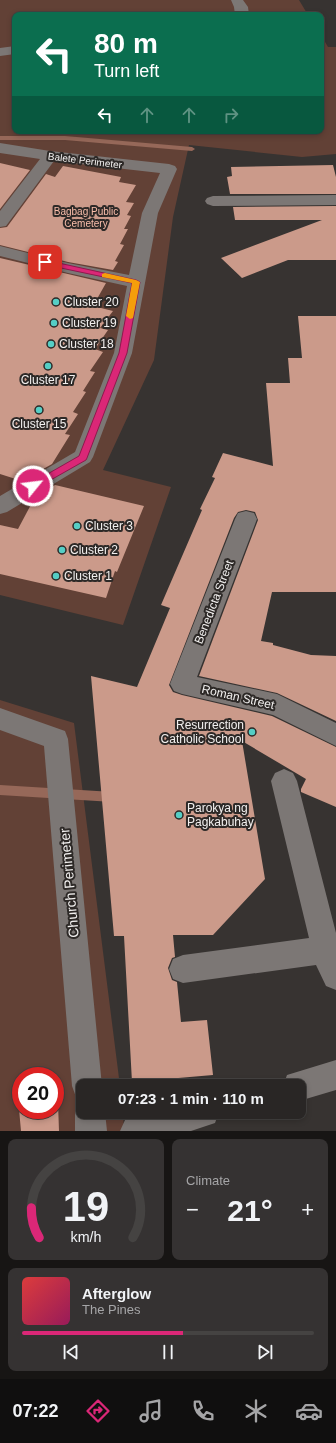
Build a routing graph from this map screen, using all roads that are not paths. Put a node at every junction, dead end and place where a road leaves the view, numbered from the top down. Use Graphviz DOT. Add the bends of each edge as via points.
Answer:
graph roads {
  1 [pos="237,0"];
  2 [pos="242,12"];
  3 [pos="12,50"];
  4 [pos="0,52"];
  5 [pos="0,148"];
  6 [pos="50,156"];
  7 [pos="336,200"];
  8 [pos="213,201"];
  9 [pos="0,222"];
  10 [pos="0,251"];
  11 [pos="136,282"];
  12 [pos="0,506"];
  13 [pos="246,520"];
  14 [pos="182,684"];
  15 [pos="0,719"];
  16 [pos="336,735"];
  17 [pos="284,782"];
  18 [pos="326,950"];
  19 [pos="183,969"];
  20 [pos="336,976"];
  21 [pos="336,1076"];
  22 [pos="86,1079"];
  23 [pos="306,1084"];
  24 [pos="90,1119"];
  25 [pos="181,1119"];
  26 [pos="144,1130"];
  27 [pos="91,1131"];
  1 -- 2 [label="street"];
  3 -- 4 [label="street"];
  5 -- 6 [label="street, Balete Perimeter"];
  6 -- 9 [label="street"];
  6 -- 11 [label="street, Balete Perimeter" via="169,169 150,213"];
  7 -- 8 [label="street"];
  10 -- 11 [label="street"];
  11 -- 12 [label="street" via="123,353 83,458"];
  13 -- 14 [label="street, Benedicta Street"];
  14 -- 16 [label="street, Roman Street" via="277,705"];
  15 -- 22 [label="street, Church Perimeter" via="56,739"];
  17 -- 18 [label="street"];
  18 -- 19 [label="street"];
  18 -- 20 [label="street"];
  21 -- 23 [label="street"];
  24 -- 27 [label="street"];
  25 -- 26 [label="street"];
}
